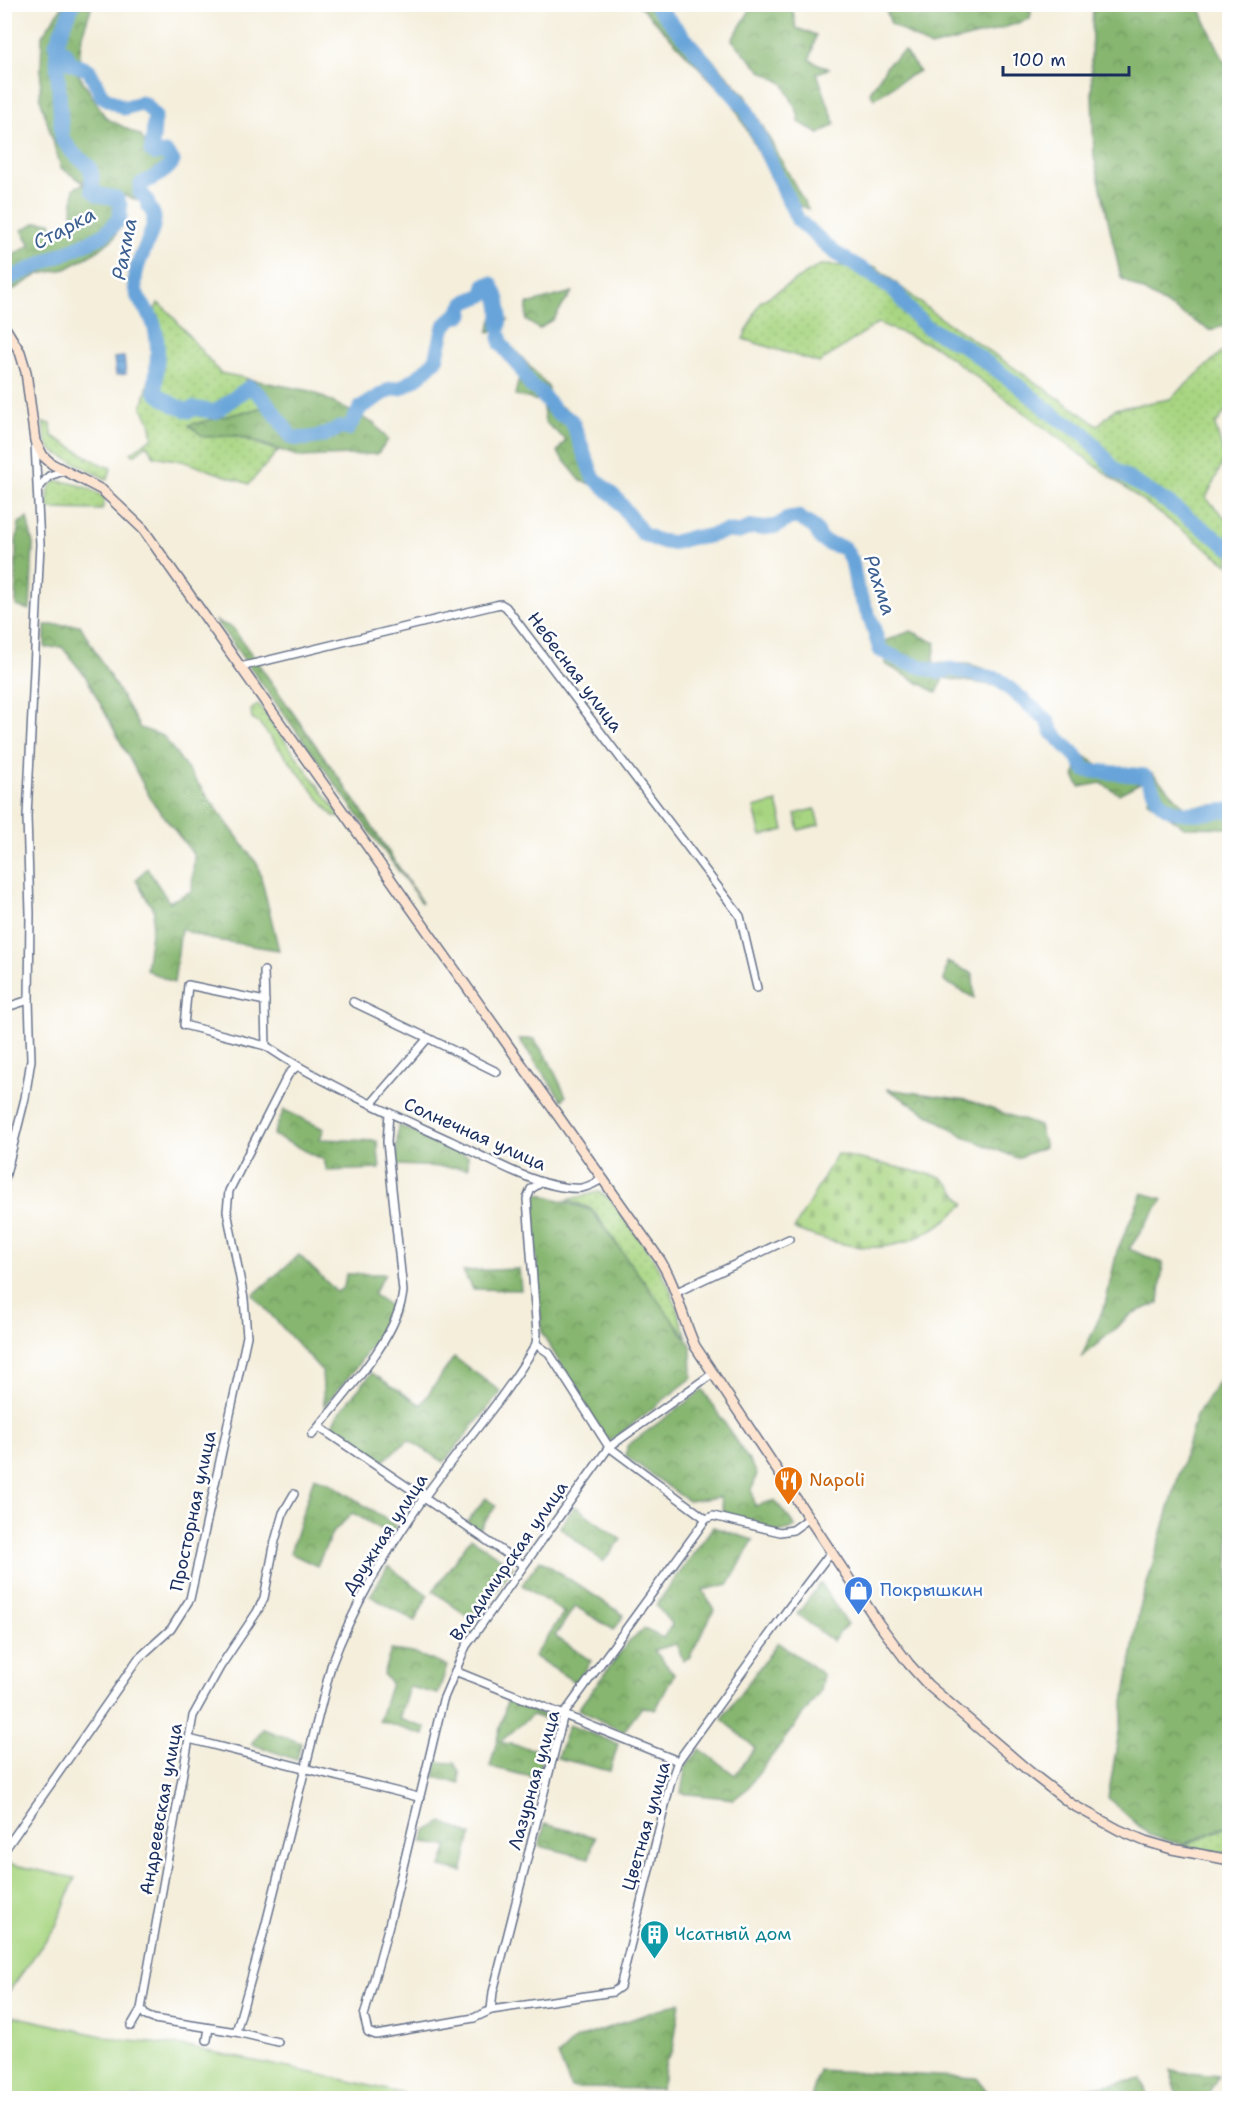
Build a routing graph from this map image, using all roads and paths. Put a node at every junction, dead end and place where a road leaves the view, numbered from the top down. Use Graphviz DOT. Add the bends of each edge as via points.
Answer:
graph roads {
  1 [pos="6,332"];
  2 [pos="35,441"];
  3 [pos="66,470"];
  4 [pos="38,489"];
  5 [pos="240,667"];
  6 [pos="264,971"];
  7 [pos="757,988"];
  8 [pos="29,1000"];
  9 [pos="265,1000"];
  10 [pos="353,1002"];
  11 [pos="4,1008"];
  12 [pos="428,1038"];
  13 [pos="266,1046"];
  14 [pos="297,1066"];
  15 [pos="497,1072"];
  16 [pos="371,1104"];
  17 [pos="389,1113"];
  18 [pos="602,1179"];
  19 [pos="4,1182"];
  20 [pos="542,1182"];
  21 [pos="789,1239"];
  22 [pos="677,1293"];
  23 [pos="536,1344"];
  24 [pos="712,1374"];
  25 [pos="319,1427"];
  26 [pos="312,1435"];
  27 [pos="609,1447"];
  28 [pos="294,1494"];
  29 [pos="424,1498"];
  30 [pos="706,1519"];
  31 [pos="808,1519"];
  32 [pos="831,1552"];
  33 [pos="523,1565"];
  34 [pos="455,1671"];
  35 [pos="564,1714"];
  36 [pos="189,1739"];
  37 [pos="678,1761"];
  38 [pos="305,1768"];
  39 [pos="418,1797"];
  40 [pos="4,1851"];
  41 [pos="1230,1860"];
  42 [pos="141,2009"];
  43 [pos="492,2010"];
  44 [pos="131,2026"];
  45 [pos="209,2028"];
  46 [pos="236,2032"];
  47 [pos="207,2040"];
  48 [pos="278,2042"];
  1 -- 2 [label="street" via="20,352 26,372"];
  2 -- 3 [label="street" via="43,456"];
  2 -- 4 [label="street"];
  3 -- 4 [label="street" via="56,472"];
  3 -- 5 [label="street" via="102,490 143,529"];
  4 -- 8 [label="street" via="40,544 27,817"];
  5 -- 7 [label="street, Небесная улица" via="496,604 506,607 740,916"];
  5 -- 18 [label="street"];
  6 -- 9 [label="street"];
  8 -- 11 [label="street"];
  8 -- 19 [label="street" via="31,1059"];
  9 -- 13 [label="street"];
  9 -- 13 [label="street, Солнечная улица" via="188,985 184,1025"];
  10 -- 12 [label="street"];
  12 -- 15 [label="street"];
  12 -- 16 [label="street, Солнечная улица"];
  13 -- 14 [label="street, Солнечная улица"];
  14 -- 16 [label="street, Солнечная улица"];
  14 -- 40 [label="street, Просторная улица" via="288,1075 229,1191 227,1211 247,1336 190,1599 171,1629 138,1659"];
  16 -- 17 [label="street, Солнечная улица"];
  17 -- 20 [label="street, Солнечная улица"];
  17 -- 25 [label="street" via="387,1142 402,1306 371,1360"];
  18 -- 20 [label="street, Солнечная улица" via="580,1188"];
  18 -- 22 [label="street" via="660,1260"];
  20 -- 23 [label="street" via="531,1189 526,1199"];
  21 -- 22 [label="street"];
  22 -- 24 [label="street" via="688,1330"];
  23 -- 27 [label="street" via="549,1353"];
  23 -- 29 [label="street, Дружная улица" via="492,1410"];
  24 -- 27 [label="street, Владимирская улица"];
  24 -- 31 [label="street"];
  25 -- 26 [label="street"];
  25 -- 29 [label="street"];
  27 -- 30 [label="street"];
  27 -- 33 [label="street, Владимирская улица"];
  28 -- 36 [label="street, Андреевская улица" via="283,1513 264,1598 197,1708"];
  29 -- 33 [label="street"];
  29 -- 38 [label="street, Дружная улица" via="362,1594 342,1636"];
  30 -- 31 [label="street" via="713,1516 780,1532 793,1530"];
  30 -- 35 [label="street, Лазурная улица"];
  31 -- 32 [label="street"];
  32 -- 37 [label="street, Цветная улица"];
  32 -- 41 [label="street" via="879,1624 928,1685 1071,1804 1119,1830 1172,1848"];
  33 -- 34 [label="street, Владимирская улица" via="466,1646"];
  34 -- 35 [label="street"];
  34 -- 39 [label="street, Владимирская улица" via="443,1700"];
  35 -- 37 [label="street"];
  35 -- 43 [label="street, Лазурная улица" via="493,1992"];
  36 -- 38 [label="street"];
  36 -- 42 [label="street, Андреевская улица"];
  37 -- 43 [label="street, Цветная улица" via="620,1987 613,1992"];
  38 -- 39 [label="street"];
  38 -- 46 [label="street, Дружная улица"];
  39 -- 43 [label="street, Владимирская улица" via="364,2016 368,2032 376,2036 474,2018"];
  42 -- 44 [label="street"];
  42 -- 45 [label="street" via="154,2019"];
  45 -- 46 [label="street"];
  45 -- 47 [label="street"];
  46 -- 48 [label="street"];
}
